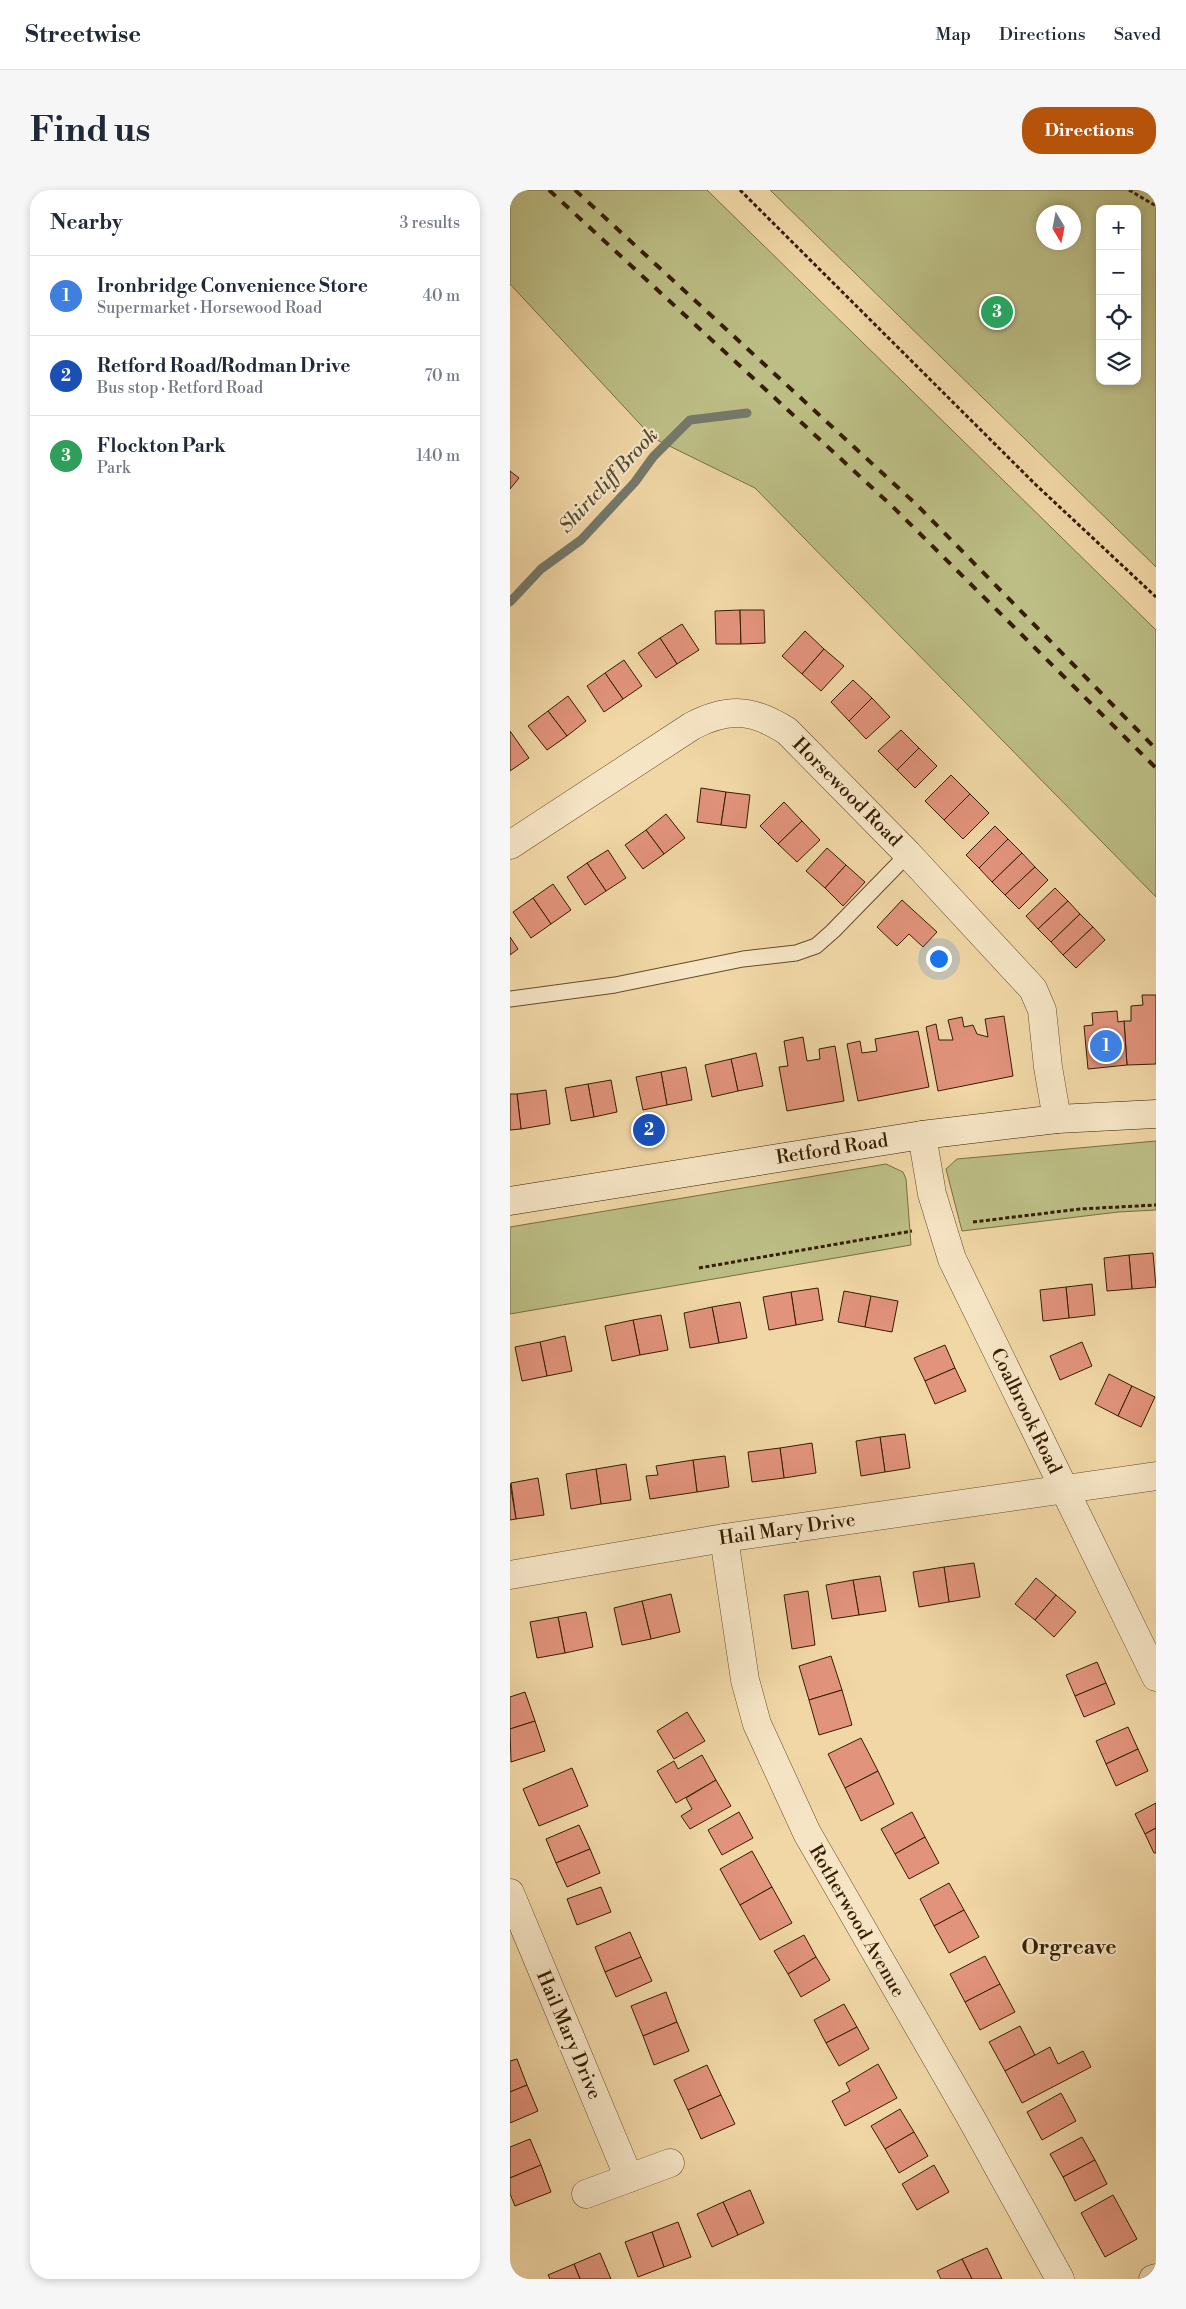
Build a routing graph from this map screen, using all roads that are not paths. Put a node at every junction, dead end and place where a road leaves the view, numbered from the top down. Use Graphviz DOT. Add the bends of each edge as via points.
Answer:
graph roads {
  1 [pos="510,845"];
  2 [pos="908,854"];
  3 [pos="510,999"];
  4 [pos="1156,1114"];
  5 [pos="1057,1119"];
  6 [pos="922,1135"];
  7 [pos="510,1201"];
  8 [pos="1156,1476"];
  9 [pos="1065,1489"];
  10 [pos="724,1538"];
  11 [pos="510,1575"];
  12 [pos="1156,1677"];
  13 [pos="510,1892"];
  14 [pos="670,2163"];
  15 [pos="629,2178"];
  16 [pos="586,2194"];
  17 [pos="1060,2279"];
  1 -- 2 [label="street, Horsewood Road" via="692,726 711,716 754,713 787,731"];
  2 -- 3 [label="lane" via="816,946 796,953 743,959 615,986"];
  2 -- 5 [label="street, Horsewood Road" via="1033,989 1042,1010"];
  4 -- 5 [label="street, Retford Road"];
  5 -- 6 [label="street, Retford Road"];
  6 -- 7 [label="street, Retford Road"];
  6 -- 9 [label="street, Coalbrook Road" via="932,1194 952,1259"];
  8 -- 9 [label="street, Hail Mary Drive"];
  9 -- 10 [label="street, Hail Mary Drive"];
  9 -- 12 [label="street, Coalbrook Road"];
  10 -- 11 [label="street, Hail Mary Drive"];
  10 -- 17 [label="street, Rotherwood Avenue" via="745,1680 757,1724 807,1833"];
  13 -- 15 [label="street, Hail Mary Drive"];
  14 -- 15 [label="street"];
  15 -- 16 [label="street"];
}
